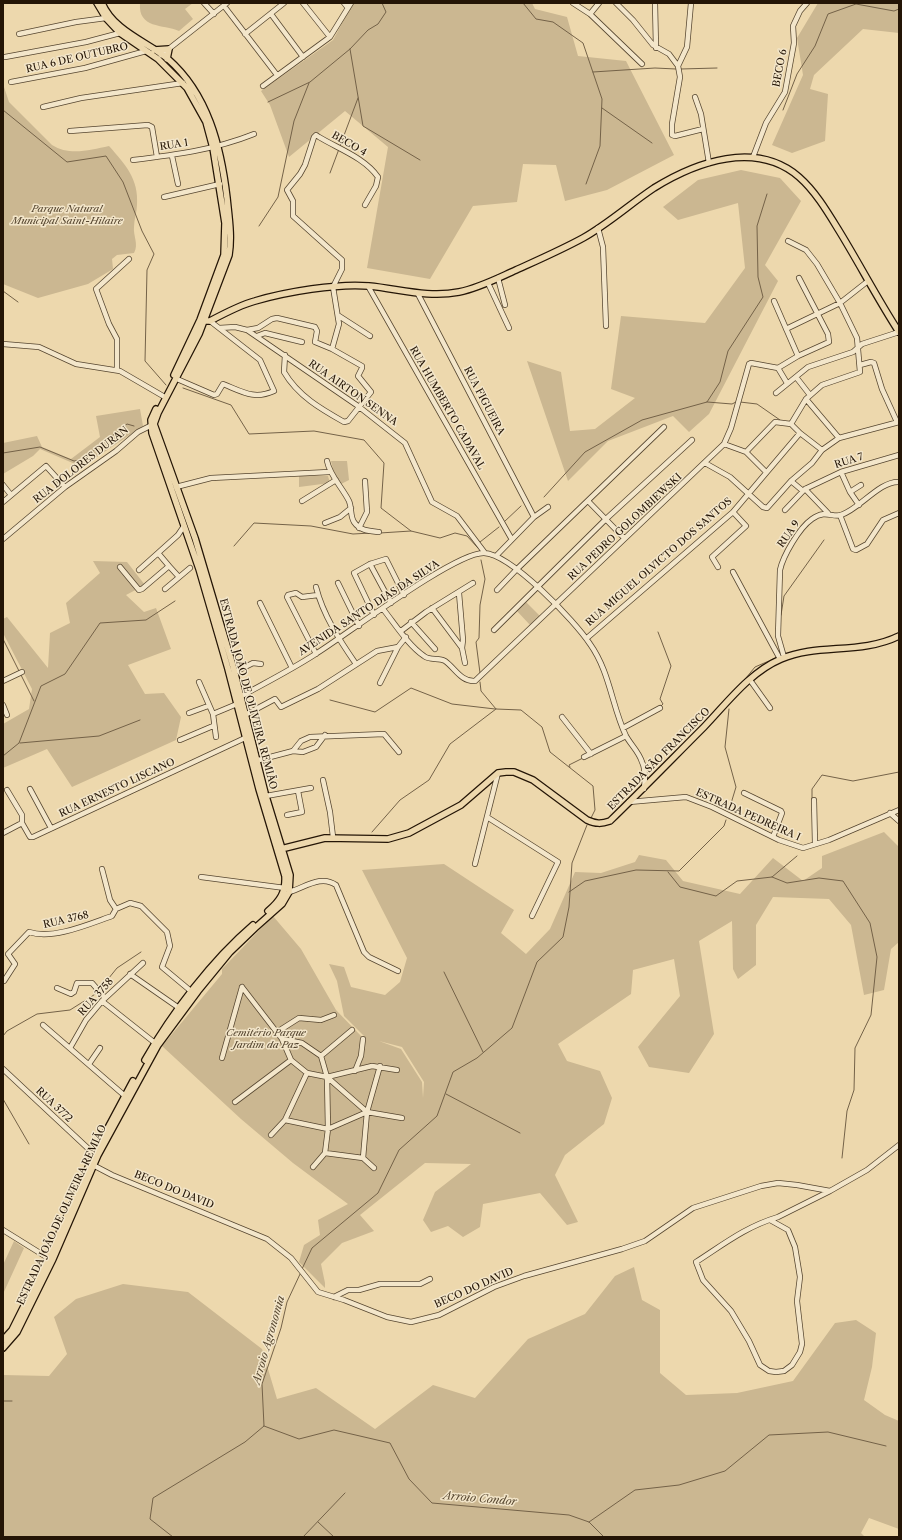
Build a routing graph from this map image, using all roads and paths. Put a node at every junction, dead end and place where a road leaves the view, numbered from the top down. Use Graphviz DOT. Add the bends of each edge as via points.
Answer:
graph roads {
  1 [pos="97,3"];
  2 [pos="102,3"];
  3 [pos="204,3"];
  4 [pos="284,3"];
  5 [pos="303,3"];
  6 [pos="344,3"];
  7 [pos="351,3"];
  8 [pos="572,3"];
  9 [pos="599,3"];
  10 [pos="616,3"];
  11 [pos="655,3"];
  12 [pos="691,3"];
  13 [pos="807,3"];
  14 [pos="225,4"];
  15 [pos="348,8"];
  16 [pos="214,14"];
  17 [pos="271,14"];
  18 [pos="590,14"];
  19 [pos="106,18"];
  20 [pos="120,32"];
  21 [pos="19,34"];
  22 [pos="245,34"];
  23 [pos="330,37"];
  24 [pos="129,39"];
  25 [pos="656,48"];
  26 [pos="169,49"];
  27 [pos="154,50"];
  28 [pos="146,51"];
  29 [pos="161,55"];
  30 [pos="304,57"];
  31 [pos="5,58"];
  32 [pos="167,59"];
  33 [pos="642,64"];
  34 [pos="678,66"];
  35 [pos="277,75"];
  36 [pos="11,82"];
  37 [pos="183,83"];
  38 [pos="263,86"];
  39 [pos="695,98"];
  40 [pos="43,107"];
  41 [pos="703,129"];
  42 [pos="70,131"];
  43 [pos="254,134"];
  44 [pos="216,147"];
  45 [pos="172,156"];
  46 [pos="157,157"];
  47 [pos="753,157"];
  48 [pos="133,160"];
  49 [pos="709,163"];
  50 [pos="178,184"];
  51 [pos="220,184"];
  52 [pos="164,197"];
  53 [pos="365,206"];
  54 [pos="598,228"];
  55 [pos="788,241"];
  56 [pos="129,259"];
  57 [pos="498,278"];
  58 [pos="799,278"];
  59 [pos="868,281"];
  60 [pos="488,283"];
  61 [pos="368,286"];
  62 [pos="333,287"];
  63 [pos="418,294"];
  64 [pos="774,301"];
  65 [pos="840,303"];
  66 [pos="505,305"];
  67 [pos="819,314"];
  68 [pos="339,316"];
  69 [pos="205,321"];
  70 [pos="606,326"];
  71 [pos="219,328"];
  72 [pos="509,328"];
  73 [pos="786,329"];
  74 [pos="247,330"];
  75 [pos="899,332"];
  76 [pos="257,336"];
  77 [pos="370,336"];
  78 [pos="302,342"];
  79 [pos="3,344"];
  80 [pos="332,349"];
  81 [pos="857,350"];
  82 [pos="285,355"];
  83 [pos="798,356"];
  84 [pos="860,365"];
  85 [pos="778,368"];
  86 [pos="117,370"];
  87 [pos="796,377"];
  88 [pos="177,379"];
  89 [pos="172,384"];
  90 [pos="787,384"];
  91 [pos="776,393"];
  92 [pos="163,396"];
  93 [pos="808,397"];
  94 [pos="358,406"];
  95 [pos="898,422"];
  96 [pos="791,424"];
  97 [pos="152,425"];
  98 [pos="664,427"];
  99 [pos="800,434"];
  100 [pos="839,438"];
  101 [pos="692,440"];
  102 [pos="724,444"];
  103 [pos="822,450"];
  104 [pos="746,452"];
  105 [pos="899,455"];
  106 [pos="327,461"];
  107 [pos="705,463"];
  108 [pos="330,472"];
  109 [pos="766,472"];
  110 [pos="841,472"];
  111 [pos="336,480"];
  112 [pos="365,481"];
  113 [pos="791,481"];
  114 [pos="899,482"];
  115 [pos="3,485"];
  116 [pos="861,485"];
  117 [pos="65,487"];
  118 [pos="176,487"];
  119 [pos="804,490"];
  120 [pos="850,492"];
  121 [pos="748,493"];
  122 [pos="11,495"];
  123 [pos="302,501"];
  124 [pos="3,502"];
  125 [pos="588,502"];
  126 [pos="859,505"];
  127 [pos="548,507"];
  128 [pos="351,508"];
  129 [pos="785,510"];
  130 [pos="733,512"];
  131 [pos="828,513"];
  132 [pos="899,513"];
  133 [pos="840,515"];
  134 [pos="534,517"];
  135 [pos="606,519"];
  136 [pos="190,523"];
  137 [pos="325,523"];
  138 [pos="184,526"];
  139 [pos="359,528"];
  140 [pos="379,532"];
  141 [pos="178,535"];
  142 [pos="187,535"];
  143 [pos="511,538"];
  144 [pos="624,538"];
  145 [pos="3,539"];
  146 [pos="158,553"];
  147 [pos="485,553"];
  148 [pos="496,556"];
  149 [pos="370,564"];
  150 [pos="169,566"];
  151 [pos="120,567"];
  152 [pos="718,567"];
  153 [pos="190,568"];
  154 [pos="139,570"];
  155 [pos="516,570"];
  156 [pos="733,572"];
  157 [pos="179,577"];
  158 [pos="338,583"];
  159 [pos="473,584"];
  160 [pos="316,587"];
  161 [pos="537,587"];
  162 [pos="165,590"];
  163 [pos="497,590"];
  164 [pos="459,593"];
  165 [pos="318,595"];
  166 [pos="404,595"];
  167 [pos="260,603"];
  168 [pos="391,603"];
  169 [pos="556,604"];
  170 [pos="383,608"];
  171 [pos="432,608"];
  172 [pos="374,615"];
  173 [pos="411,622"];
  174 [pos="359,626"];
  175 [pos="494,630"];
  176 [pos="401,631"];
  177 [pos="899,636"];
  178 [pos="406,638"];
  179 [pos="587,638"];
  180 [pos="339,639"];
  181 [pos="398,647"];
  182 [pos="462,648"];
  183 [pos="435,649"];
  184 [pos="316,654"];
  185 [pos="780,657"];
  186 [pos="464,663"];
  187 [pos="261,664"];
  188 [pos="356,664"];
  189 [pos="292,668"];
  190 [pos="232,669"];
  191 [pos="22,672"];
  192 [pos="750,680"];
  193 [pos="3,681"];
  194 [pos="199,682"];
  195 [pos="380,683"];
  196 [pos="238,700"];
  197 [pos="3,705"];
  198 [pos="208,706"];
  199 [pos="660,708"];
  200 [pos="770,708"];
  201 [pos="189,713"];
  202 [pos="213,714"];
  203 [pos="7,715"];
  204 [pos="245,715"];
  205 [pos="562,717"];
  206 [pos="213,726"];
  207 [pos="623,728"];
  208 [pos="325,735"];
  209 [pos="626,736"];
  210 [pos="216,737"];
  211 [pos="245,738"];
  212 [pos="180,740"];
  213 [pos="293,751"];
  214 [pos="399,752"];
  215 [pos="591,754"];
  216 [pos="584,757"];
  217 [pos="255,762"];
  218 [pos="498,773"];
  219 [pos="324,780"];
  220 [pos="311,788"];
  221 [pos="30,789"];
  222 [pos="644,789"];
  223 [pos="7,790"];
  224 [pos="298,791"];
  225 [pos="744,793"];
  226 [pos="266,796"];
  227 [pos="814,800"];
  228 [pos="630,802"];
  229 [pos="899,810"];
  230 [pos="890,813"];
  231 [pos="287,815"];
  232 [pos="487,817"];
  233 [pos="899,821"];
  234 [pos="22,823"];
  235 [pos="51,828"];
  236 [pos="3,833"];
  237 [pos="333,837"];
  238 [pos="773,837"];
  239 [pos="815,844"];
  240 [pos="280,849"];
  241 [pos="475,864"];
  242 [pos="102,869"];
  243 [pos="201,877"];
  244 [pos="288,888"];
  245 [pos="116,909"];
  246 [pos="532,916"];
  247 [pos="143,963"];
  248 [pos="398,971"];
  249 [pos="211,972"];
  250 [pos="130,974"];
  251 [pos="4,980"];
  252 [pos="56,988"];
  253 [pos="192,992"];
  254 [pos="103,1000"];
  255 [pos="179,1008"];
  256 [pos="334,1015"];
  257 [pos="43,1025"];
  258 [pos="352,1030"];
  259 [pos="277,1032"];
  260 [pos="282,1039"];
  261 [pos="363,1039"];
  262 [pos="155,1043"];
  263 [pos="70,1048"];
  264 [pos="100,1048"];
  265 [pos="321,1056"];
  266 [pos="222,1058"];
  267 [pos="291,1060"];
  268 [pos="89,1064"];
  269 [pos="380,1066"];
  270 [pos="3,1069"];
  271 [pos="397,1070"];
  272 [pos="355,1071"];
  273 [pos="307,1073"];
  274 [pos="328,1077"];
  275 [pos="125,1096"];
  276 [pos="235,1102"];
  277 [pos="367,1112"];
  278 [pos="402,1118"];
  279 [pos="285,1120"];
  280 [pos="328,1129"];
  281 [pos="272,1135"];
  282 [pos="899,1145"];
  283 [pos="325,1153"];
  284 [pos="94,1154"];
  285 [pos="363,1158"];
  286 [pos="91,1164"];
  287 [pos="313,1167"];
  288 [pos="374,1168"];
  289 [pos="830,1191"];
  290 [pos="770,1220"];
  291 [pos="3,1230"];
  292 [pos="48,1258"];
  293 [pos="430,1279"];
  294 [pos="334,1297"];
  295 [pos="3,1340"];
  296 [pos="3,1348"];
  1 -- 19 [label="main road"];
  2 -- 27 [label="main road" via="123,29"];
  3 -- 16 [label="street"];
  4 -- 17 [label="street"];
  5 -- 23 [label="street"];
  6 -- 15 [label="street"];
  7 -- 15 [label="street"];
  8 -- 18 [label="street"];
  9 -- 18 [label="street"];
  10 -- 25 [label="street"];
  11 -- 25 [label="street"];
  12 -- 34 [label="street" via="687,47"];
  13 -- 47 [label="street, BECO 6" via="793,26 794,43 785,92 766,123"];
  14 -- 16 [label="street"];
  14 -- 22 [label="street"];
  15 -- 23 [label="street"];
  16 -- 26 [label="street"];
  17 -- 22 [label="street"];
  17 -- 30 [label="street"];
  18 -- 33 [label="street"];
  19 -- 20 [label="main road"];
  19 -- 21 [label="street"];
  20 -- 24 [label="main road"];
  20 -- 31 [label="street" via="86,42"];
  22 -- 35 [label="street"];
  23 -- 30 [label="street"];
  24 -- 28 [label="main road"];
  24 -- 29 [label="main road"];
  25 -- 34 [label="street" via="669,54"];
  26 -- 27 [label="main road"];
  26 -- 29 [label="street"];
  26 -- 32 [label="main road"];
  27 -- 29 [label="main road"];
  28 -- 36 [label="street, RUA 6 DE OUTUBRO" via="92,66"];
  28 -- 37 [label="main road"];
  29 -- 32 [label="main road"];
  29 -- 37 [label="main road"];
  30 -- 35 [label="street"];
  32 -- 44 [label="main road" via="188,81 198,97 210,120"];
  34 -- 41 [label="street" via="680,77 672,135"];
  35 -- 38 [label="street"];
  37 -- 40 [label="street" via="81,98"];
  37 -- 44 [label="main road" via="196,102"];
  39 -- 41 [label="street"];
  41 -- 49 [label="street"];
  42 -- 46 [label="street" via="148,125 152,128"];
  43 -- 44 [label="street, RUA 1"];
  44 -- 45 [label="street, RUA 1"];
  44 -- 51 [label="main road"];
  44 -- 69 [label="main road" via="225,180 231,242 229,255"];
  45 -- 46 [label="street, RUA 1"];
  45 -- 50 [label="street"];
  46 -- 48 [label="street, RUA 1"];
  47 -- 49 [label="main road" via="734,157"];
  47 -- 59 [label="main road" via="784,166 815,193"];
  49 -- 54 [label="main road" via="655,188"];
  51 -- 52 [label="street"];
  51 -- 69 [label="main road" via="225,223 224,255"];
  53 -- 62 [label="street, BECO 4" via="378,177 363,162 319,137 314,137 305,165 287,190 293,201 293,216 342,260 342,269"];
  54 -- 57 [label="main road"];
  54 -- 70 [label="street" via="603,247"];
  55 -- 65 [label="street" via="806,250"];
  56 -- 86 [label="street" via="96,289 117,339"];
  57 -- 60 [label="main road"];
  57 -- 66 [label="street"];
  58 -- 67 [label="street"];
  59 -- 65 [label="street"];
  59 -- 75 [label="main road"];
  60 -- 63 [label="main road" via="460,292"];
  60 -- 72 [label="street"];
  61 -- 62 [label="main road"];
  61 -- 63 [label="main road"];
  61 -- 143 [label="street, RUA HUMBERTO CADAVAL"];
  62 -- 68 [label="street"];
  62 -- 69 [label="main road" via="254,301"];
  63 -- 134 [label="street, RUA FIGUEIRA"];
  64 -- 73 [label="street"];
  65 -- 67 [label="street"];
  65 -- 81 [label="street" via="857,338"];
  67 -- 73 [label="street"];
  67 -- 83 [label="street" via="830,340"];
  68 -- 77 [label="street"];
  68 -- 80 [label="street" via="338,333"];
  69 -- 71 [label="street"];
  69 -- 88 [label="main road"];
  69 -- 89 [label="main road"];
  71 -- 74 [label="street, RUA AIRTON SENNA" via="235,327"];
  71 -- 88 [label="street" via="260,360 274,391 256,396 223,384 214,395"];
  73 -- 83 [label="street"];
  74 -- 76 [label="street, RUA AIRTON SENNA"];
  74 -- 80 [label="street" via="258,328 278,318 315,327 315,342"];
  75 -- 81 [label="street" via="862,344"];
  76 -- 78 [label="street" via="265,333"];
  76 -- 82 [label="street, RUA AIRTON SENNA"];
  79 -- 86 [label="street" via="39,347 76,364"];
  80 -- 94 [label="street" via="362,367 358,376 371,391"];
  81 -- 84 [label="street"];
  81 -- 87 [label="street" via="808,367"];
  82 -- 94 [label="street, RUA AIRTON SENNA"];
  82 -- 94 [label="street" via="284,372 300,394 322,410 346,422"];
  83 -- 85 [label="street"];
  84 -- 93 [label="street" via="860,372 822,385"];
  84 -- 95 [label="street" via="874,363 882,389"];
  85 -- 90 [label="street"];
  85 -- 102 [label="street, RUA PEDRO GOLOMBIEWSKI" via="750,363"];
  86 -- 92 [label="street"];
  87 -- 90 [label="street"];
  87 -- 93 [label="street"];
  88 -- 89 [label="main road"];
  89 -- 92 [label="main road"];
  89 -- 97 [label="main road"];
  90 -- 91 [label="street"];
  92 -- 97 [label="main road" via="152,416"];
  93 -- 96 [label="street"];
  93 -- 100 [label="street"];
  94 -- 147 [label="street, RUA AIRTON SENNA" via="406,443 432,502 457,516"];
  95 -- 100 [label="street"];
  96 -- 99 [label="street"];
  96 -- 104 [label="street" via="775,422"];
  97 -- 117 [label="street, RUA DOLORES DURAN" via="138,432"];
  97 -- 118 [label="main road, ESTRADA JOÃO DE OLIVEIRA REMIÃO"];
  97 -- 138 [label="main road, ESTRADA JOÃO DE OLIVEIRA REMIÃO"];
  98 -- 125 [label="street"];
  99 -- 103 [label="street"];
  99 -- 109 [label="street, RUA MIGUEL OLVICTO DOS SANTOS"];
  100 -- 103 [label="street"];
  101 -- 135 [label="street"];
  102 -- 104 [label="street"];
  102 -- 107 [label="street, RUA PEDRO GOLOMBIEWSKI"];
  103 -- 113 [label="street" via="812,464"];
  104 -- 109 [label="street"];
  105 -- 110 [label="street, RUA 7"];
  106 -- 108 [label="street"];
  107 -- 121 [label="street" via="730,477"];
  107 -- 144 [label="street, RUA PEDRO GOLOMBIEWSKI"];
  108 -- 111 [label="street"];
  108 -- 118 [label="street" via="211,478"];
  109 -- 121 [label="street, RUA MIGUEL OLVICTO DOS SANTOS"];
  110 -- 119 [label="street, RUA 7"];
  110 -- 120 [label="street"];
  111 -- 123 [label="street"];
  111 -- 128 [label="street"];
  112 -- 139 [label="street" via="366,512"];
  113 -- 119 [label="street"];
  113 -- 121 [label="street" via="767,508"];
  114 -- 126 [label="street" via="882,488"];
  115 -- 122 [label="street"];
  116 -- 120 [label="street"];
  117 -- 122 [label="street" via="46,466"];
  117 -- 145 [label="street, RUA DOLORES DURAN"];
  118 -- 136 [label="main road, ESTRADA JOÃO DE OLIVEIRA REMIÃO"];
  119 -- 129 [label="street"];
  119 -- 131 [label="street"];
  120 -- 126 [label="street"];
  121 -- 130 [label="street, RUA MIGUEL OLVICTO DOS SANTOS"];
  122 -- 124 [label="street"];
  125 -- 135 [label="street"];
  125 -- 155 [label="street"];
  126 -- 133 [label="street"];
  127 -- 134 [label="street"];
  128 -- 137 [label="street" via="340,518"];
  128 -- 139 [label="street" via="354,522"];
  130 -- 152 [label="street" via="746,526 712,557"];
  130 -- 179 [label="street, RUA MIGUEL OLVICTO DOS SANTOS"];
  131 -- 133 [label="street"];
  131 -- 185 [label="street, RUA 9" via="812,520 806,526 782,562 778,636"];
  132 -- 133 [label="street" via="883,520 867,544 856,550 853,549"];
  134 -- 143 [label="street"];
  135 -- 144 [label="street"];
  135 -- 161 [label="street"];
  136 -- 138 [label="main road"];
  136 -- 190 [label="main road, ESTRADA JOÃO DE OLIVEIRA REMIÃO"];
  138 -- 141 [label="street"];
  138 -- 142 [label="main road, ESTRADA JOÃO DE OLIVEIRA REMIÃO"];
  139 -- 140 [label="street"];
  141 -- 142 [label="street"];
  141 -- 146 [label="street"];
  142 -- 190 [label="main road, ESTRADA JOÃO DE OLIVEIRA REMIÃO"];
  143 -- 148 [label="street"];
  144 -- 169 [label="street, RUA PEDRO GOLOMBIEWSKI"];
  146 -- 150 [label="street"];
  146 -- 154 [label="street"];
  147 -- 148 [label="street"];
  147 -- 166 [label="street, AVENIDA SANTO DIAS DA SILVA" via="461,560"];
  148 -- 155 [label="street"];
  149 -- 166 [label="street" via="386,559"];
  149 -- 168 [label="street"];
  149 -- 172 [label="street" via="354,573"];
  150 -- 151 [label="street" via="139,590"];
  150 -- 157 [label="street"];
  153 -- 157 [label="street"];
  155 -- 161 [label="street"];
  155 -- 163 [label="street"];
  156 -- 185 [label="street"];
  157 -- 162 [label="street"];
  158 -- 174 [label="street"];
  159 -- 164 [label="street"];
  160 -- 165 [label="street"];
  161 -- 169 [label="street"];
  161 -- 175 [label="street"];
  164 -- 171 [label="street"];
  164 -- 182 [label="street"];
  165 -- 180 [label="street"];
  165 -- 184 [label="street" via="302,597 296,593 289,594 288,597"];
  166 -- 168 [label="street, AVENIDA SANTO DIAS DA SILVA"];
  167 -- 189 [label="street"];
  168 -- 170 [label="street, AVENIDA SANTO DIAS DA SILVA"];
  169 -- 178 [label="street, RUA PEDRO GOLOMBIEWSKI" via="475,681 465,679 444,661 423,656"];
  169 -- 179 [label="street"];
  170 -- 172 [label="street, AVENIDA SANTO DIAS DA SILVA"];
  170 -- 176 [label="street"];
  171 -- 173 [label="street"];
  171 -- 182 [label="street"];
  172 -- 174 [label="street, AVENIDA SANTO DIAS DA SILVA"];
  173 -- 176 [label="street"];
  173 -- 183 [label="street"];
  174 -- 180 [label="street, AVENIDA SANTO DIAS DA SILVA"];
  176 -- 178 [label="street"];
  177 -- 185 [label="main road, ESTRADA SÃO FRANCISCO" via="866,647"];
  178 -- 181 [label="street"];
  179 -- 207 [label="street" via="599,656"];
  180 -- 184 [label="street, AVENIDA SANTO DIAS DA SILVA"];
  180 -- 188 [label="street"];
  181 -- 188 [label="street" via="377,651"];
  181 -- 195 [label="street"];
  182 -- 186 [label="street"];
  184 -- 189 [label="street, AVENIDA SANTO DIAS DA SILVA"];
  185 -- 192 [label="main road, ESTRADA SÃO FRANCISCO"];
  187 -- 190 [label="street"];
  188 -- 204 [label="street" via="318,689 281,707 275,699"];
  189 -- 196 [label="street, AVENIDA SANTO DIAS DA SILVA"];
  190 -- 196 [label="main road, ESTRADA JOÃO DE OLIVEIRA REMIÃO"];
  191 -- 193 [label="street"];
  192 -- 200 [label="street"];
  192 -- 222 [label="main road, ESTRADA SÃO FRANCISCO"];
  194 -- 198 [label="street"];
  196 -- 202 [label="street, AVENIDA SANTO DIAS DA SILVA"];
  196 -- 204 [label="main road, ESTRADA JOÃO DE OLIVEIRA REMIÃO"];
  196 -- 211 [label="main road, ESTRADA JOÃO DE OLIVEIRA REMIÃO"];
  197 -- 203 [label="street"];
  198 -- 201 [label="street"];
  198 -- 202 [label="street"];
  199 -- 207 [label="street"];
  202 -- 206 [label="street"];
  204 -- 217 [label="main road, ESTRADA JOÃO DE OLIVEIRA REMIÃO"];
  205 -- 215 [label="street"];
  206 -- 210 [label="street"];
  206 -- 212 [label="street"];
  207 -- 209 [label="street"];
  208 -- 213 [label="street" via="301,741"];
  208 -- 213 [label="street" via="316,747 303,752"];
  208 -- 214 [label="street" via="384,734"];
  209 -- 215 [label="street"];
  209 -- 222 [label="street" via="643,763"];
  211 -- 217 [label="main road, ESTRADA JOÃO DE OLIVEIRA REMIÃO"];
  211 -- 235 [label="street, RUA ERNESTO LISCANO"];
  213 -- 217 [label="street"];
  215 -- 216 [label="street"];
  217 -- 226 [label="main road, ESTRADA JOÃO DE OLIVEIRA REMIÃO"];
  217 -- 240 [label="main road, ESTRADA JOÃO DE OLIVEIRA REMIÃO"];
  218 -- 228 [label="main road, ESTRADA SÃO FRANCISCO" via="514,772 533,780 578,813 597,823 610,821"];
  218 -- 232 [label="street"];
  218 -- 237 [label="main road" via="461,805 409,833 388,839"];
  219 -- 237 [label="street"];
  220 -- 224 [label="street"];
  221 -- 235 [label="street"];
  222 -- 228 [label="main road, ESTRADA SÃO FRANCISCO"];
  223 -- 234 [label="street" via="22,815"];
  224 -- 226 [label="street"];
  224 -- 231 [label="street" via="302,812"];
  225 -- 238 [label="street" via="782,812"];
  226 -- 240 [label="main road, ESTRADA JOÃO DE OLIVEIRA REMIÃO"];
  227 -- 239 [label="street"];
  228 -- 238 [label="street, ESTRADA PEDREIRA I" via="686,798 712,807"];
  229 -- 230 [label="street, ESTRADA PEDREIRA I"];
  230 -- 233 [label="street"];
  230 -- 239 [label="street, ESTRADA PEDREIRA I"];
  232 -- 241 [label="street"];
  232 -- 246 [label="street" via="558,862"];
  234 -- 235 [label="street, RUA ERNESTO LISCANO" via="31,837"];
  234 -- 236 [label="street"];
  237 -- 240 [label="main road"];
  238 -- 239 [label="street, ESTRADA PEDREIRA I" via="803,848"];
  240 -- 244 [label="main road, ESTRADA JOÃO DE OLIVEIRA REMIÃO" via="290,875"];
  242 -- 245 [label="street" via="110,900"];
  243 -- 244 [label="street"];
  244 -- 248 [label="street" via="298,890 325,880 336,885 364,952"];
  244 -- 249 [label="main road, ESTRADA JOÃO DE OLIVEIRA REMIÃO" via="275,905 228,947"];
  245 -- 251 [label="street, RUA 3768" via="112,916 81,927 44,935 29,932 8,954 15,964"];
  245 -- 253 [label="street" via="135,903 155,918 167,932 170,943 162,967"];
  247 -- 250 [label="street, RUA 3758"];
  249 -- 253 [label="main road, ESTRADA JOÃO DE OLIVEIRA REMIÃO"];
  249 -- 286 [label="main road, ESTRADA JOÃO DE OLIVEIRA REMIÃO" via="158,1045"];
  250 -- 254 [label="street, RUA 3758"];
  250 -- 255 [label="street"];
  252 -- 254 [label="street" via="71,994 77,982 92,983"];
  253 -- 255 [label="main road, ESTRADA JOÃO DE OLIVEIRA REMIÃO"];
  254 -- 262 [label="street"];
  254 -- 263 [label="street, RUA 3758" via="86,1020"];
  255 -- 262 [label="main road, ESTRADA JOÃO DE OLIVEIRA REMIÃO"];
  256 -- 259 [label="street" via="322,1020 299,1018"];
  257 -- 263 [label="street"];
  258 -- 265 [label="street"];
  259 -- 260 [label="street"];
  259 -- 266 [label="street" via="242,987"];
  260 -- 265 [label="street" via="302,1043"];
  260 -- 267 [label="street"];
  261 -- 272 [label="street" via="361,1056"];
  262 -- 275 [label="main road, ESTRADA JOÃO DE OLIVEIRA REMIÃO"];
  263 -- 268 [label="street"];
  264 -- 268 [label="street"];
  265 -- 274 [label="street"];
  267 -- 273 [label="street"];
  267 -- 276 [label="street"];
  268 -- 275 [label="street"];
  269 -- 271 [label="street"];
  269 -- 272 [label="street"];
  269 -- 277 [label="street"];
  270 -- 284 [label="street, RUA 3772"];
  272 -- 274 [label="street"];
  273 -- 274 [label="street"];
  273 -- 279 [label="street"];
  274 -- 277 [label="street"];
  274 -- 280 [label="street"];
  275 -- 284 [label="main road, ESTRADA JOÃO DE OLIVEIRA REMIÃO"];
  277 -- 278 [label="street"];
  277 -- 280 [label="street"];
  277 -- 285 [label="street"];
  279 -- 280 [label="street"];
  279 -- 281 [label="street"];
  280 -- 283 [label="street"];
  282 -- 289 [label="street" via="867,1170"];
  283 -- 285 [label="street"];
  283 -- 287 [label="street"];
  284 -- 286 [label="main road, ESTRADA JOÃO DE OLIVEIRA REMIÃO"];
  285 -- 288 [label="street"];
  286 -- 292 [label="main road, ESTRADA JOÃO DE OLIVEIRA REMIÃO"];
  286 -- 294 [label="street, BECO DO DAVID" via="267,1239 292,1258 315,1290"];
  286 -- 296 [label="main road, ESTRADA JOÃO DE OLIVEIRA REMIÃO" via="53,1258 17,1332"];
  289 -- 290 [label="street"];
  289 -- 294 [label="street, BECO DO DAVID" via="778,1183 761,1186 693,1208 645,1241 524,1276 494,1287 439,1314 412,1322 387,1317"];
  290 -- 290 [label="street" via="741,1232 696,1262 703,1280 731,1311 760,1365 776,1372 784,1371 792,1365 800,1352 802,1344 797,1301 800,1277 795,1247 788,1230"];
  291 -- 292 [label="street"];
  292 -- 295 [label="main road, ESTRADA JOÃO DE OLIVEIRA REMIÃO" via="12,1330"];
  293 -- 294 [label="street" via="420,1284 380,1284 359,1290 348,1290"];
}
